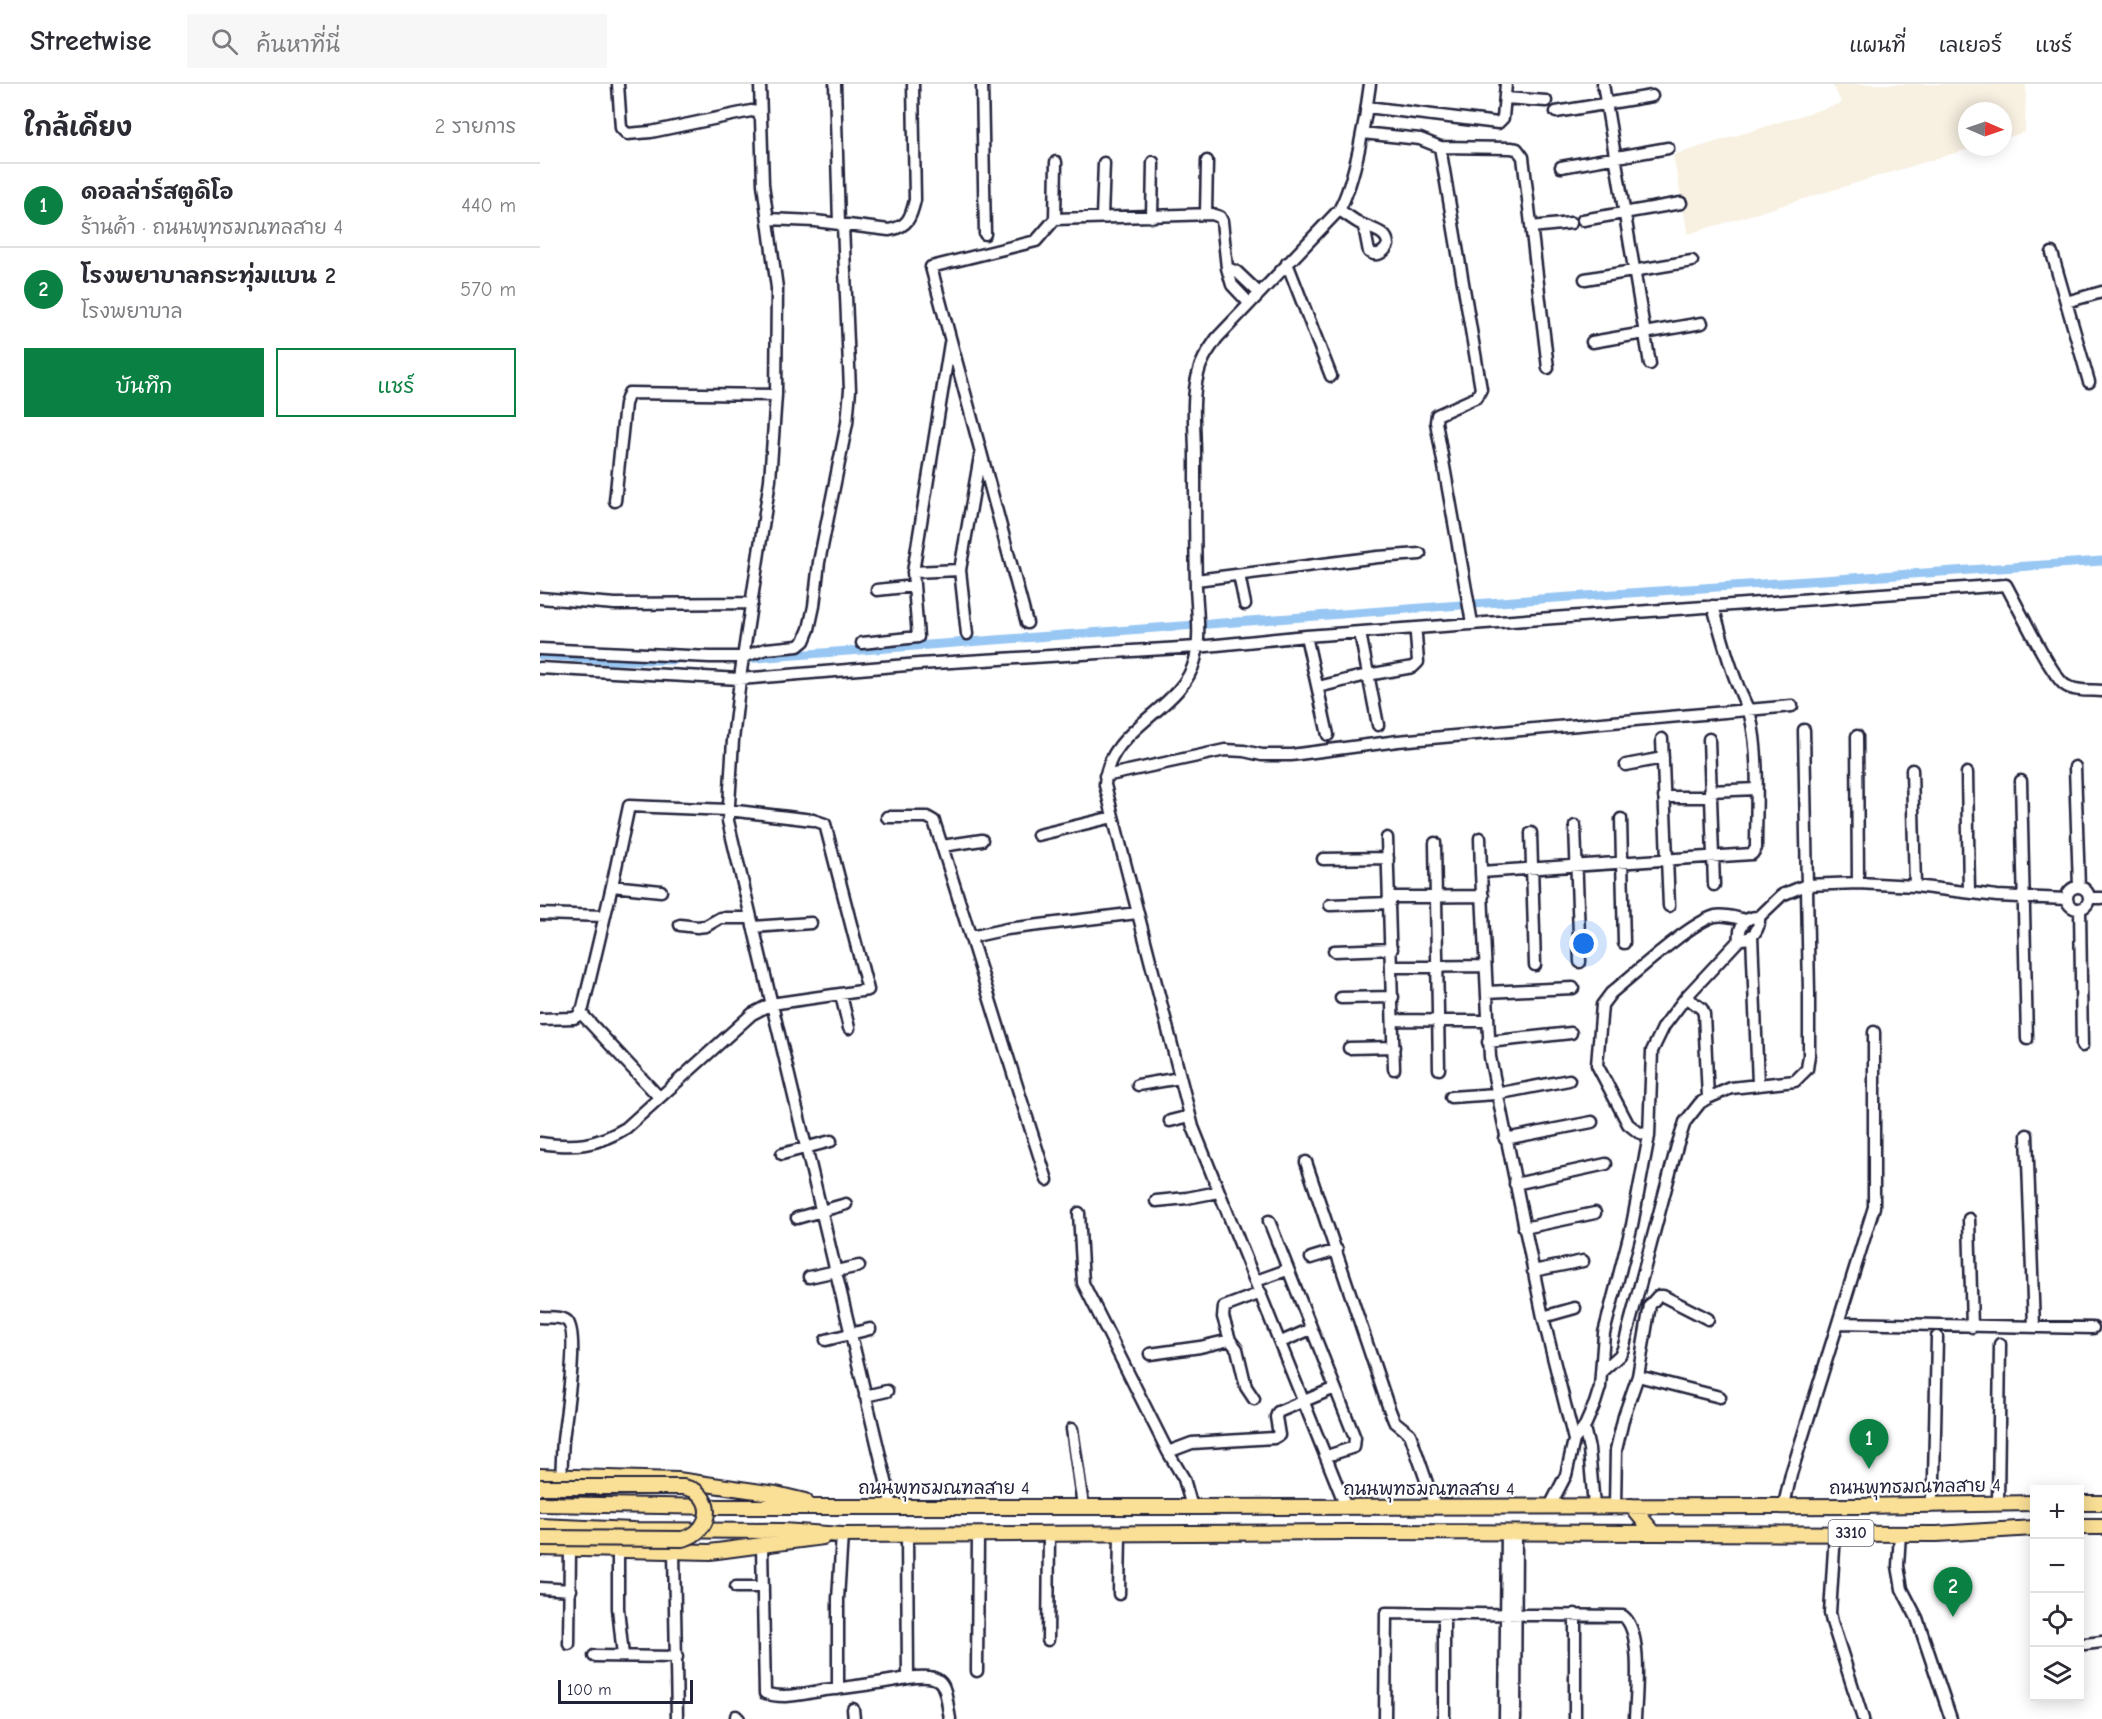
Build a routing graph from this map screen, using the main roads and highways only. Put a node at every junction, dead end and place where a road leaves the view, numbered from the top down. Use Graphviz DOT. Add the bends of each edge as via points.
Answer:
graph roads {
  1 [pos="540,1476"];
  2 [pos="540,1487"];
  3 [pos="2030,1503"];
  4 [pos="2084,1503"];
  5 [pos="2102,1503"];
  6 [pos="540,1504"];
  7 [pos="825,1505"];
  8 [pos="1631,1506"];
  9 [pos="540,1526"];
  10 [pos="2084,1527"];
  11 [pos="2102,1527"];
  12 [pos="2030,1528"];
  13 [pos="1661,1533"];
  14 [pos="839,1535"];
  15 [pos="540,1538"];
  16 [pos="540,1548"];
  1 -- 7 [label="main road, ถนนพุทธมณฑลสาย 4" via="678,1480"];
  2 -- 15 [label="main road, bridge" via="683,1487 696,1491 706,1512 699,1532 682,1539"];
  3 -- 8 [label="main road, ถนนพุทธมณฑลสาย 4 / 3310"];
  4 -- 5 [label="main road"];
  6 -- 7 [label="main road, ถนนพุทธมณฑลสาย 4"];
  7 -- 8 [label="main road, ถนนพุทธมณฑลสาย 4"];
  8 -- 13 [label="main road"];
  9 -- 14 [label="main road"];
  10 -- 11 [label="main road"];
  12 -- 13 [label="main road, 3310" via="1937,1534"];
  13 -- 14 [label="main road"];
  14 -- 16 [label="main road" via="729,1551"];
}
